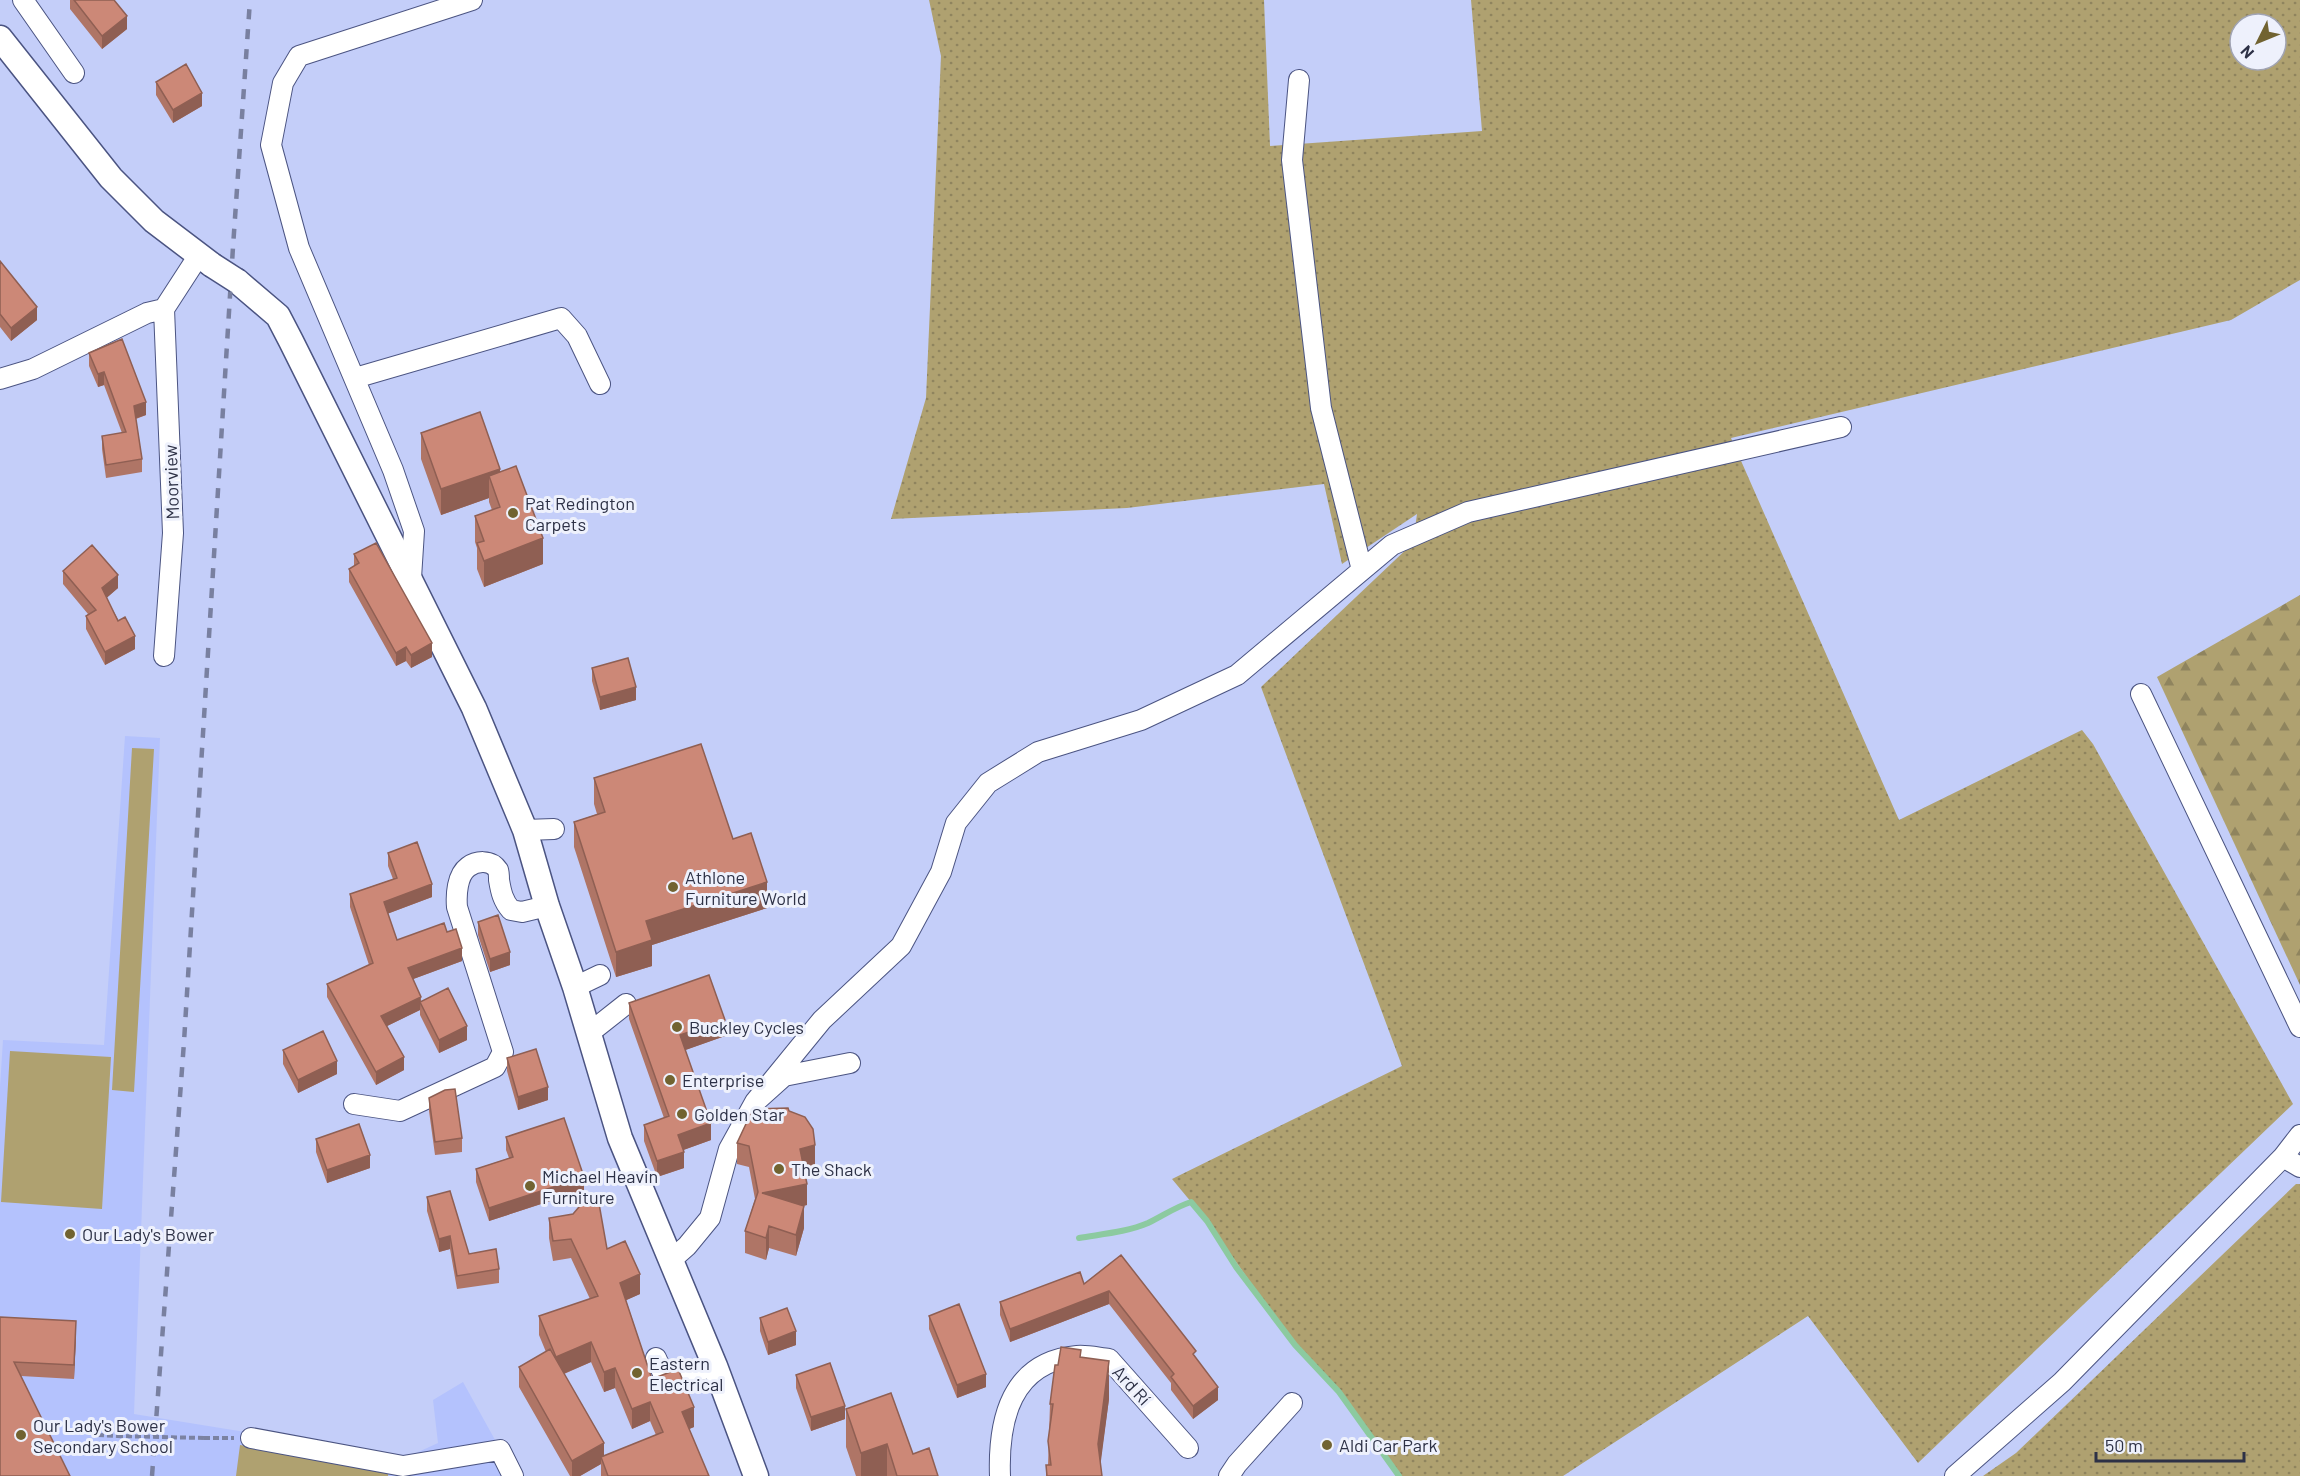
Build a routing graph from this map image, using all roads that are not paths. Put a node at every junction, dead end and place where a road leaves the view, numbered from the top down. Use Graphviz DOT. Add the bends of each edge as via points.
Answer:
graph roads {
  1 [pos="23,0"];
  2 [pos="472,0"];
  3 [pos="0,38"];
  4 [pos="74,73"];
  5 [pos="1299,80"];
  6 [pos="205,260"];
  7 [pos="164,309"];
  8 [pos="355,378"];
  9 [pos="0,379"];
  10 [pos="600,384"];
  11 [pos="1841,427"];
  12 [pos="1362,570"];
  13 [pos="411,578"];
  14 [pos="164,656"];
  15 [pos="2141,694"];
  16 [pos="554,829"];
  17 [pos="525,830"];
  18 [pos="547,906"];
  19 [pos="600,975"];
  20 [pos="575,987"];
  21 [pos="626,1004"];
  22 [pos="2300,1027"];
  23 [pos="588,1034"];
  24 [pos="850,1063"];
  25 [pos="755,1102"];
  26 [pos="354,1104"];
  27 [pos="2300,1135"];
  28 [pos="2291,1162"];
  29 [pos="672,1267"];
  30 [pos="656,1358"];
  31 [pos="715,1366"];
  32 [pos="1292,1403"];
  33 [pos="251,1438"];
  34 [pos="1188,1448"];
  35 [pos="513,1476"];
  36 [pos="756,1476"];
  37 [pos="1000,1476"];
  38 [pos="1229,1476"];
  39 [pos="1955,1476"];
  1 -- 4 [label="street"];
  2 -- 8 [label="street" via="299,56 283,83 271,145 299,248"];
  3 -- 6 [label="main road" via="111,178 154,221"];
  5 -- 12 [label="street" via="1292,160 1321,408"];
  6 -- 7 [label="street"];
  6 -- 13 [label="main road, bridge" via="278,316"];
  7 -- 9 [label="street" via="147,313 33,369"];
  7 -- 14 [label="street, Moorview" via="173,533"];
  8 -- 10 [label="street" via="561,318 578,336"];
  8 -- 13 [label="street" via="414,531"];
  11 -- 12 [label="street" via="1468,512 1392,545"];
  12 -- 25 [label="street" via="1237,675 1141,720 1038,752 988,783 956,823 940,872 901,946 822,1020"];
  13 -- 17 [label="main road" via="474,708"];
  15 -- 22 [label="street"];
  16 -- 17 [label="street"];
  17 -- 18 [label="main road"];
  18 -- 20 [label="main road"];
  18 -- 26 [label="street" via="522,912 511,910 504,901 498,870 489,863 471,864 462,871 457,907 503,1052 495,1067 400,1111"];
  19 -- 20 [label="street"];
  20 -- 23 [label="main road"];
  21 -- 23 [label="street"];
  23 -- 29 [label="main road" via="631,1184"];
  24 -- 25 [label="street" via="784,1076"];
  25 -- 29 [label="street" via="729,1149 710,1218"];
  27 -- 28 [label="street"];
  28 -- 39 [label="street" via="2062,1382"];
  29 -- 31 [label="main road"];
  30 -- 31 [label="street" via="666,1380"];
  31 -- 36 [label="main road"];
  32 -- 38 [label="street"];
  33 -- 35 [label="street" via="404,1466 500,1450"];
  34 -- 37 [label="street, Ard Rí" via="1109,1359 1077,1356 1041,1365 1018,1386 1005,1415 999,1448"];
}
